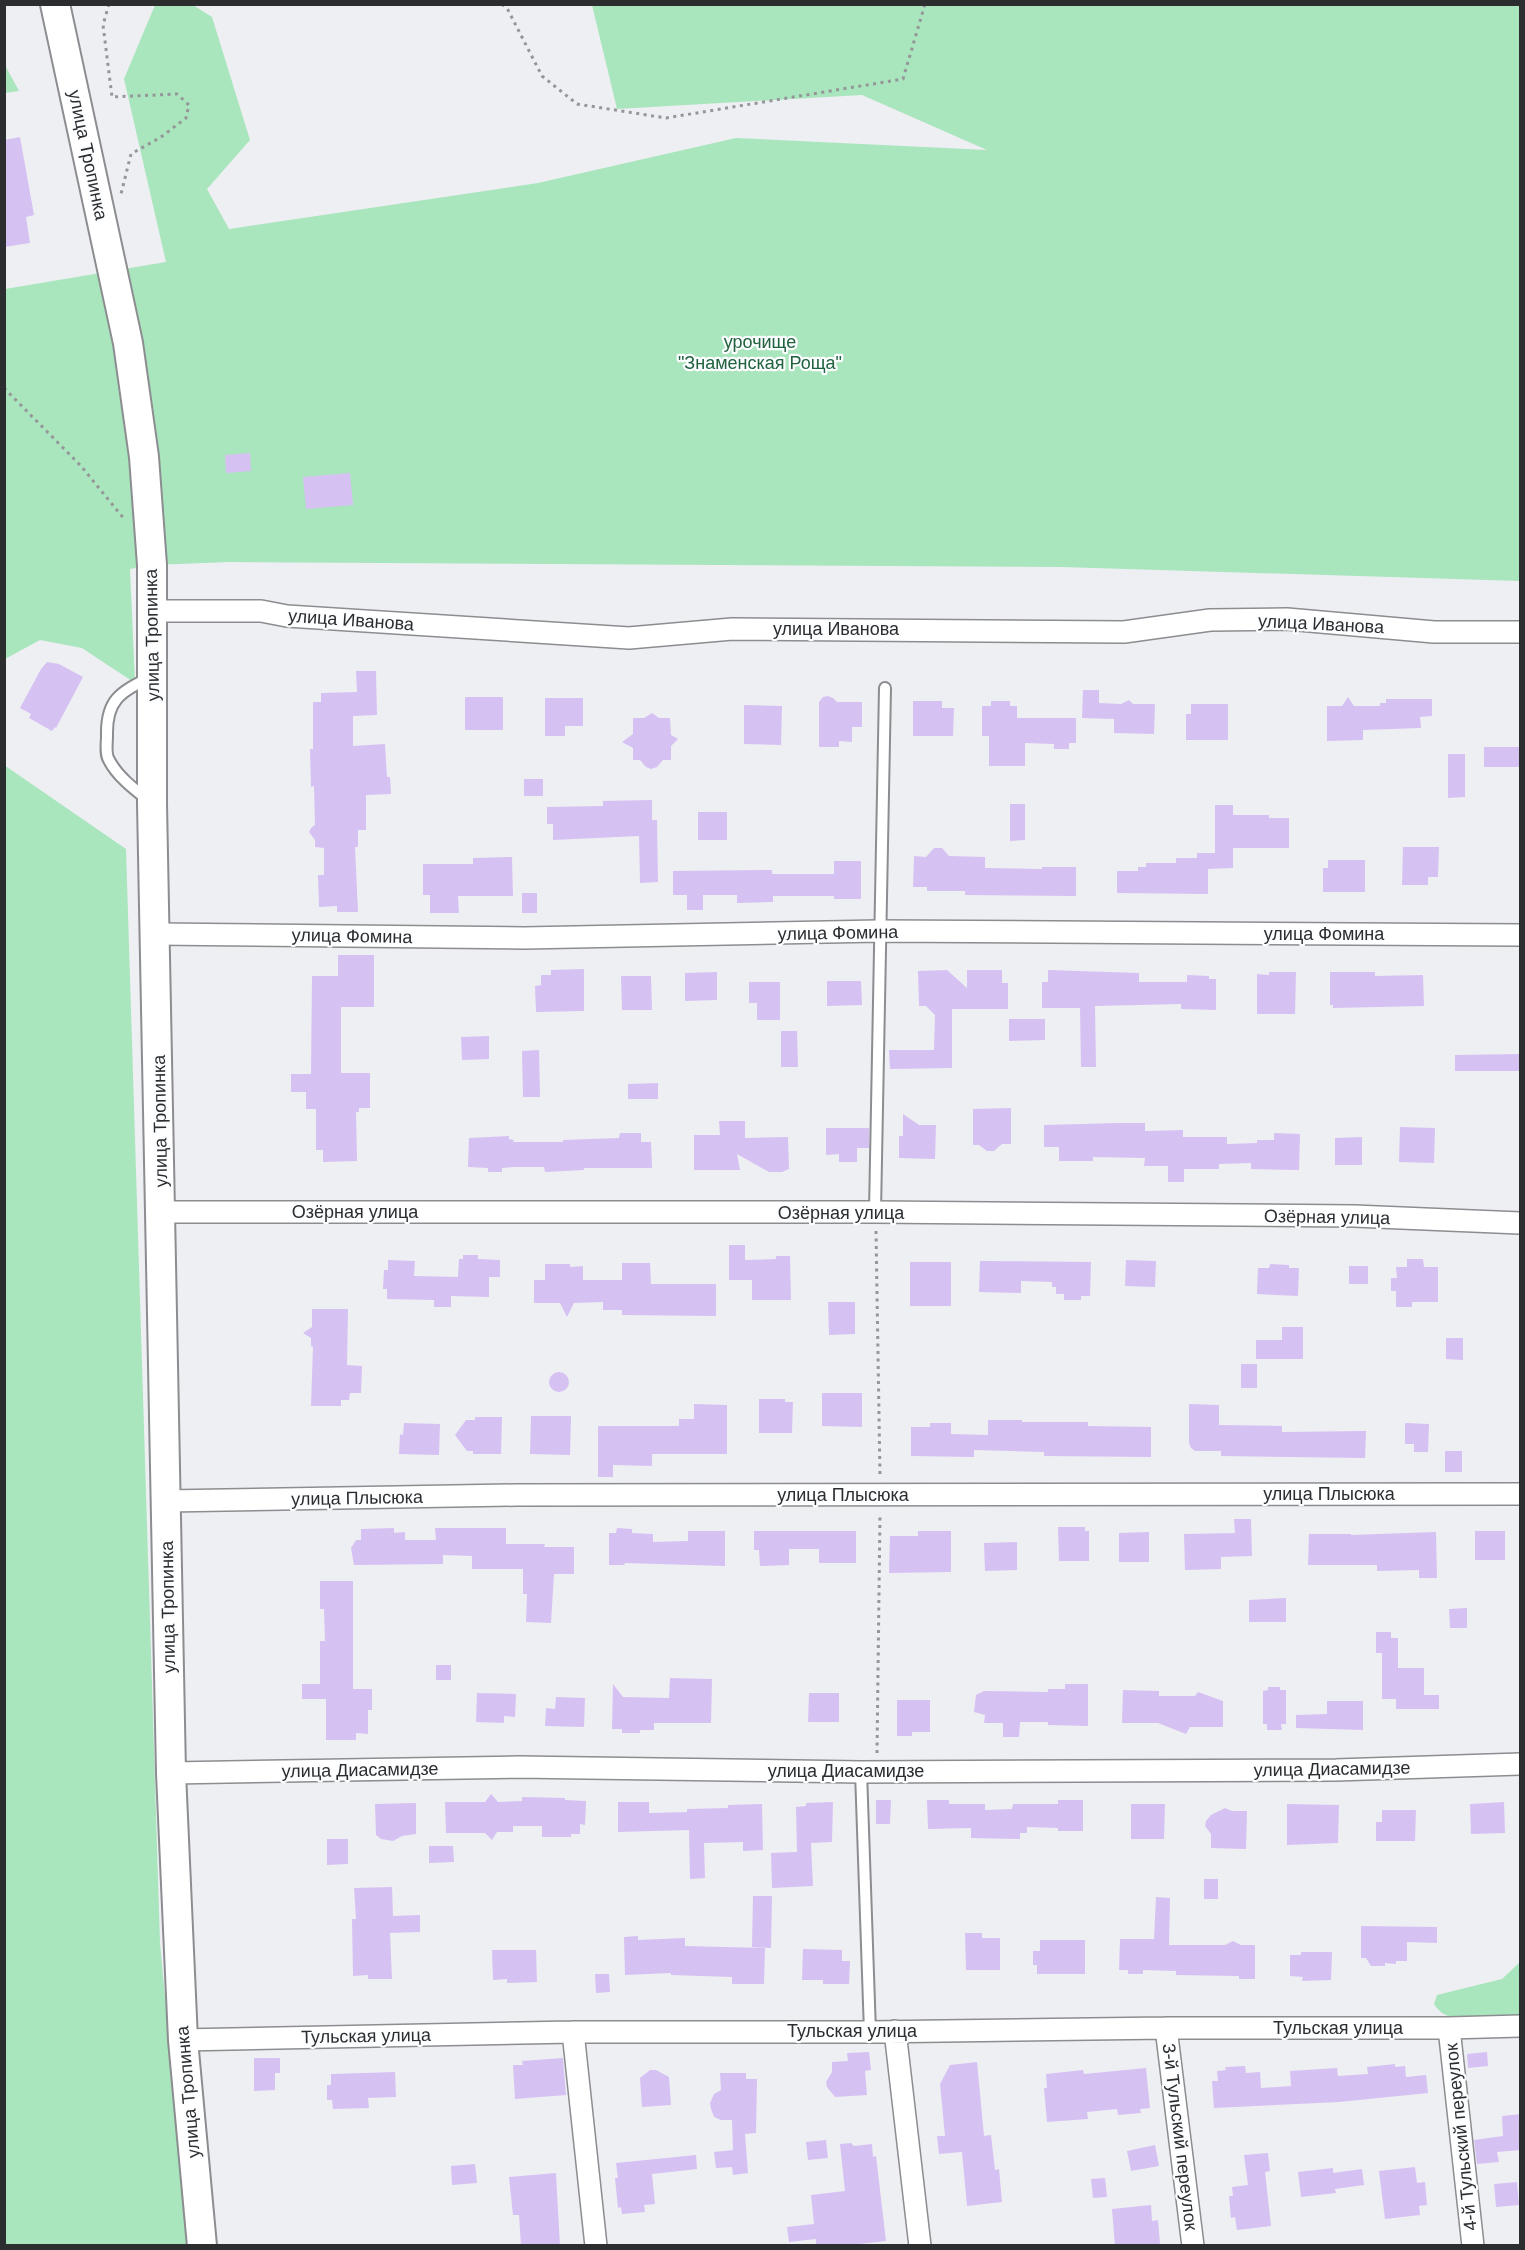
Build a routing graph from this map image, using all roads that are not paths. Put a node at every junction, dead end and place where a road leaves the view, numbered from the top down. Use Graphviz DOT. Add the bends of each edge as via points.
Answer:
graph roads {
  1 [pos="55,4"];
  2 [pos="153,611"];
  3 [pos="1521,632"];
  4 [pos="154,676"];
  5 [pos="885,688"];
  6 [pos="152,804"];
  7 [pos="879,932"];
  8 [pos="156,934"];
  9 [pos="1521,935"];
  10 [pos="162,1212"];
  11 [pos="875,1212"];
  12 [pos="1521,1222"];
  13 [pos="1521,1494"];
  14 [pos="166,1501"];
  15 [pos="1521,1764"];
  16 [pos="171,1773"];
  17 [pos="861,1773"];
  18 [pos="1521,2026"];
  19 [pos="1166,2028"];
  20 [pos="1449,2028"];
  21 [pos="895,2031"];
  22 [pos="573,2032"];
  23 [pos="870,2032"];
  24 [pos="183,2040"];
  25 [pos="202,2246"];
  26 [pos="596,2246"];
  27 [pos="920,2246"];
  28 [pos="1193,2246"];
  29 [pos="1473,2246"];
  1 -- 2 [label="main road, улица Тропинка" via="128,344 144,457"];
  2 -- 3 [label="street, улица Иванова" via="261,611 287,616 629,638 732,630 1124,632 1210,620 1287,619 1434,632"];
  2 -- 4 [label="main road, улица Тропинка"];
  4 -- 6 [label="main road, улица Тропинка"];
  4 -- 6 [label="lane" via="130,687 116,699 107,718 107,758"];
  5 -- 7 [label="lane"];
  6 -- 8 [label="main road, улица Тропинка"];
  7 -- 8 [label="street, улица Фомина" via="524,938"];
  7 -- 9 [label="street, улица Фомина"];
  7 -- 11 [label="lane"];
  8 -- 10 [label="main road, улица Тропинка"];
  10 -- 11 [label="street, Озёрная улица"];
  10 -- 14 [label="main road, улица Тропинка"];
  11 -- 12 [label="street, Озёрная улица" via="1354,1216"];
  13 -- 14 [label="street, улица Плысюка" via="516,1495"];
  14 -- 16 [label="main road, улица Тропинка"];
  15 -- 17 [label="street, улица Диасамидзе" via="1336,1770"];
  16 -- 17 [label="street, улица Диасамидзе" via="518,1767"];
  16 -- 24 [label="main road, улица Тропинка"];
  17 -- 23 [label="lane"];
  18 -- 20 [label="street, Тульская улица"];
  19 -- 20 [label="street, Тульская улица"];
  19 -- 21 [label="street, Тульская улица"];
  19 -- 28 [label="street, 3-й Тульский переулок"];
  20 -- 29 [label="street, 4-й Тульский переулок"];
  21 -- 23 [label="street, Тульская улица"];
  21 -- 27 [label="street"];
  22 -- 23 [label="street, Тульская улица"];
  22 -- 24 [label="street, Тульская улица"];
  22 -- 26 [label="street"];
  24 -- 25 [label="main road, улица Тропинка"];
}
